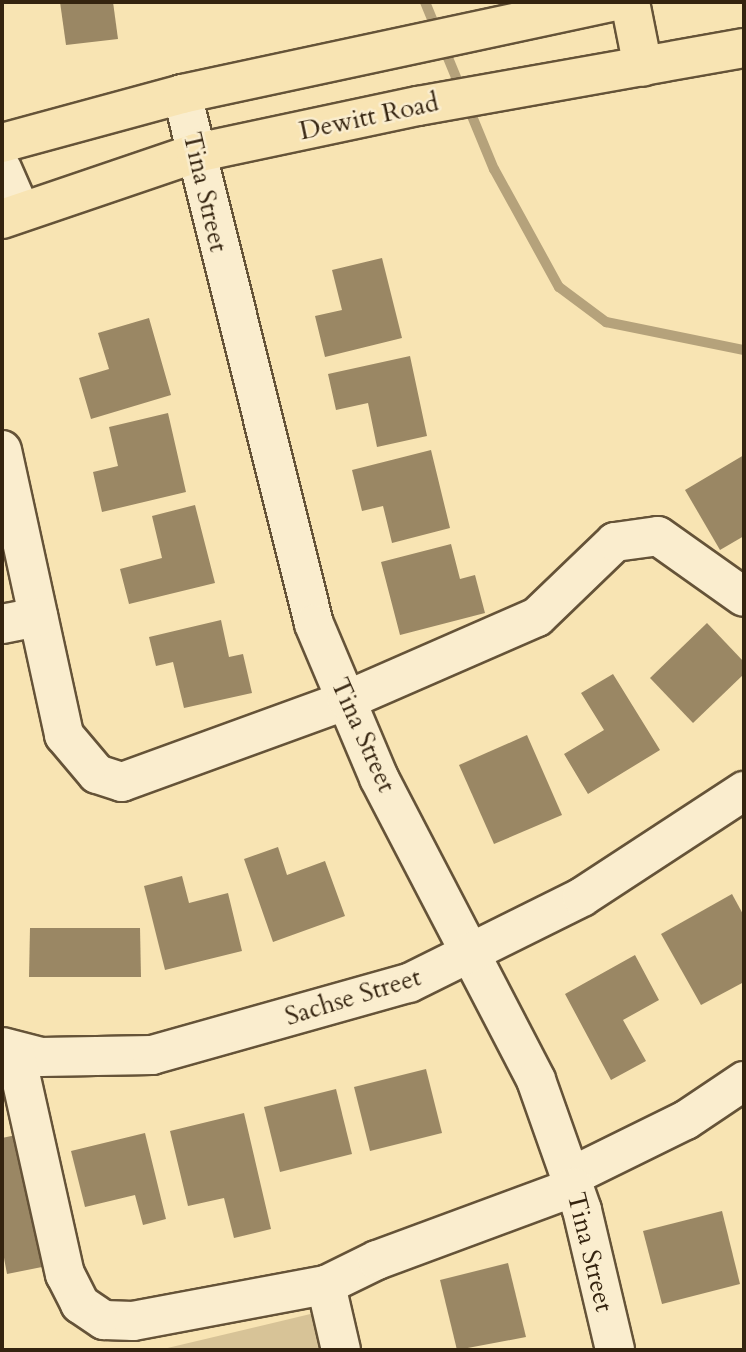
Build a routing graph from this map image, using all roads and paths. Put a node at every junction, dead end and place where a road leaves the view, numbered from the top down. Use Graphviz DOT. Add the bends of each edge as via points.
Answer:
graph roads {
  1 [pos="611,2"];
  2 [pos="630,2"];
  3 [pos="744,48"];
  4 [pos="643,67"];
  5 [pos="181,94"];
  6 [pos="2,143"];
  7 [pos="196,153"];
  8 [pos="2,169"];
  9 [pos="11,215"];
  10 [pos="2,450"];
  11 [pos="744,597"];
  12 [pos="20,621"];
  13 [pos="347,700"];
  14 [pos="744,791"];
  15 [pos="472,952"];
  16 [pos="8,1049"];
  17 [pos="744,1081"];
  18 [pos="572,1182"];
  19 [pos="326,1285"];
  20 [pos="341,1350"];
  21 [pos="615,1350"];
  1 -- 5 [label="main road"];
  2 -- 4 [label="main road"];
  3 -- 4 [label="main road, Dewitt Road"];
  4 -- 7 [label="main road, Dewitt Road"];
  5 -- 6 [label="main road"];
  5 -- 7 [label="street, Tina Street"];
  7 -- 9 [label="main road, Dewitt Road"];
  7 -- 13 [label="street, Tina Street" via="314,624"];
  8 -- 9 [label="street"];
  10 -- 12 [label="street"];
  11 -- 13 [label="street" via="657,536 636,536 615,542 600,554 537,617"];
  12 -- 13 [label="street" via="64,735 97,774 122,782"];
  13 -- 15 [label="street, Tina Street" via="379,778"];
  14 -- 15 [label="street, Sachse Street" via="582,897"];
  15 -- 16 [label="street, Sachse Street" via="409,983 152,1055 41,1057"];
  15 -- 18 [label="street, Tina Street" via="536,1080"];
  16 -- 19 [label="street" via="65,1275 80,1304 104,1320 133,1321"];
  17 -- 18 [label="street" via="686,1120"];
  18 -- 19 [label="street"];
  18 -- 21 [label="street, Tina Street"];
  19 -- 20 [label="street"];
}
